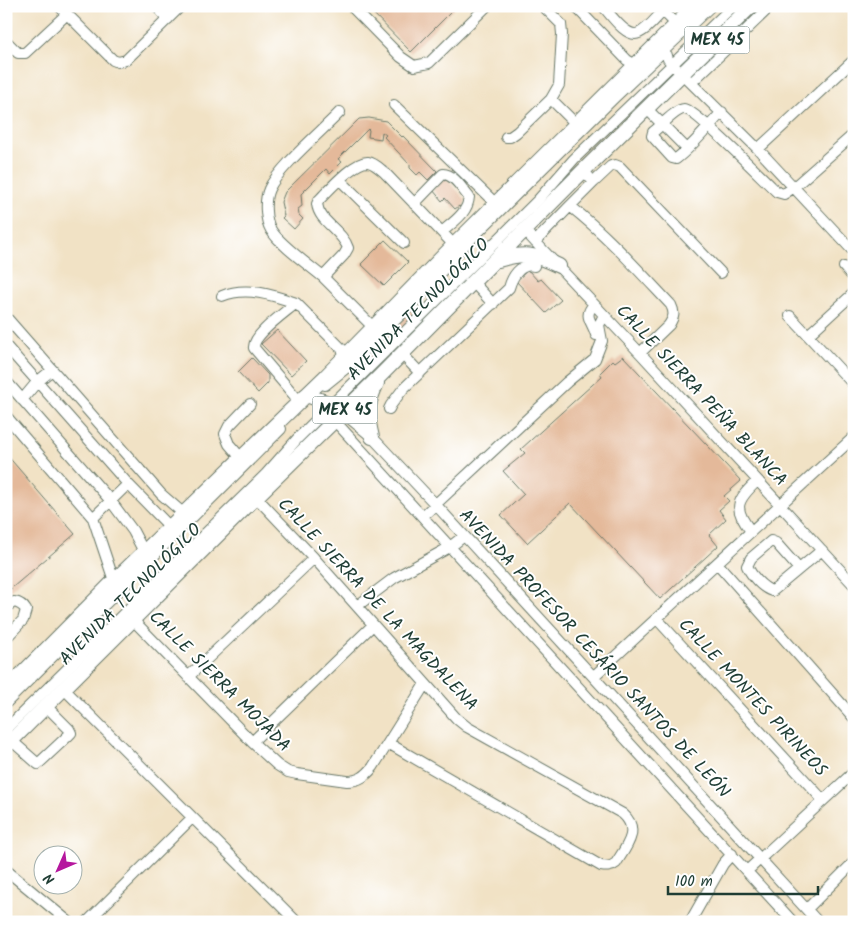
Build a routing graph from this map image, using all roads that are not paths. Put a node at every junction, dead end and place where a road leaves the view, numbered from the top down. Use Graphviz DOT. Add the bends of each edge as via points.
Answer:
graph roads {
  1 [pos="156,6"];
  2 [pos="181,6"];
  3 [pos="351,6"];
  4 [pos="486,6"];
  5 [pos="543,6"];
  6 [pos="575,6"];
  7 [pos="603,6"];
  8 [pos="695,6"];
  9 [pos="711,6"];
  10 [pos="733,6"];
  11 [pos="751,6"];
  12 [pos="771,6"];
  13 [pos="660,9"];
  14 [pos="63,10"];
  15 [pos="168,18"];
  16 [pos="677,25"];
  17 [pos="6,41"];
  18 [pos="664,45"];
  19 [pos="854,60"];
  20 [pos="640,67"];
  21 [pos="682,74"];
  22 [pos="656,80"];
  23 [pos="662,93"];
  24 [pos="551,99"];
  25 [pos="394,105"];
  26 [pos="647,109"];
  27 [pos="340,112"];
  28 [pos="722,112"];
  29 [pos="576,124"];
  30 [pos="662,125"];
  31 [pos="708,126"];
  32 [pos="854,134"];
  33 [pos="506,138"];
  34 [pos="687,149"];
  35 [pos="758,149"];
  36 [pos="583,171"];
  37 [pos="340,180"];
  38 [pos="594,182"];
  39 [pos="794,187"];
  40 [pos="414,204"];
  41 [pos="496,204"];
  42 [pos="570,206"];
  43 [pos="524,230"];
  44 [pos="442,232"];
  45 [pos="535,242"];
  46 [pos="404,244"];
  47 [pos="454,245"];
  48 [pos="853,249"];
  49 [pos="495,262"];
  50 [pos="534,266"];
  51 [pos="559,266"];
  52 [pos="844,267"];
  53 [pos="721,273"];
  54 [pos="323,277"];
  55 [pos="854,278"];
  56 [pos="473,282"];
  57 [pos="854,292"];
  58 [pos="222,296"];
  59 [pos="296,303"];
  60 [pos="493,304"];
  61 [pos="594,305"];
  62 [pos="604,315"];
  63 [pos="790,316"];
  64 [pos="6,317"];
  65 [pos="373,327"];
  66 [pos="808,335"];
  67 [pos="6,346"];
  68 [pos="640,353"];
  69 [pos="347,354"];
  70 [pos="402,354"];
  71 [pos="584,368"];
  72 [pos="52,370"];
  73 [pos="420,374"];
  74 [pos="380,376"];
  75 [pos="6,381"];
  76 [pos="37,382"];
  77 [pos="854,385"];
  78 [pos="306,398"];
  79 [pos="22,400"];
  80 [pos="250,404"];
  81 [pos="389,409"];
  82 [pos="336,413"];
  83 [pos="6,416"];
  84 [pos="372,437"];
  85 [pos="854,438"];
  86 [pos="241,458"];
  87 [pos="757,481"];
  88 [pos="128,484"];
  89 [pos="256,497"];
  90 [pos="110,500"];
  91 [pos="436,505"];
  92 [pos="780,505"];
  93 [pos="184,514"];
  94 [pos="423,516"];
  95 [pos="93,518"];
  96 [pos="170,527"];
  97 [pos="751,531"];
  98 [pos="464,536"];
  99 [pos="450,547"];
  100 [pos="822,550"];
  101 [pos="144,552"];
  102 [pos="314,558"];
  103 [pos="717,563"];
  104 [pos="799,569"];
  105 [pos="114,581"];
  106 [pos="854,585"];
  107 [pos="357,606"];
  108 [pos="6,607"];
  109 [pos="656,619"];
  110 [pos="133,620"];
  111 [pos="373,625"];
  112 [pos="6,638"];
  113 [pos="594,676"];
  114 [pos="188,677"];
  115 [pos="425,684"];
  116 [pos="64,689"];
  117 [pos="6,690"];
  118 [pos="6,703"];
  119 [pos="46,706"];
  120 [pos="854,718"];
  121 [pos="8,739"];
  122 [pos="252,742"];
  123 [pos="388,743"];
  124 [pos="854,772"];
  125 [pos="823,800"];
  126 [pos="192,818"];
  127 [pos="732,854"];
  128 [pos="760,859"];
  129 [pos="854,862"];
  130 [pos="6,870"];
  131 [pos="747,871"];
  132 [pos="807,909"];
  133 [pos="69,922"];
  134 [pos="87,922"];
  135 [pos="297,922"];
  136 [pos="690,922"];
  137 [pos="793,922"];
  138 [pos="818,922"];
  1 -- 15 [label="street"];
  2 -- 15 [label="street"];
  3 -- 4 [label="street" via="414,66 430,63"];
  5 -- 24 [label="street" via="561,24 562,34 558,85"];
  6 -- 20 [label="street" via="626,60"];
  7 -- 13 [label="street" via="626,31 633,34 641,32"];
  8 -- 16 [label="main road, AVENIDA TECNOLÓGICO / MEX 45"];
  9 -- 18 [label="street"];
  10 -- 21 [label="street"];
  11 -- 21 [label="main road, AVENIDA TECNOLÓGICO / MEX 45"];
  12 -- 21 [label="street"];
  13 -- 16 [label="street"];
  14 -- 15 [label="street" via="118,62 126,60"];
  14 -- 17 [label="street" via="22,54"];
  16 -- 18 [label="main road, AVENIDA TECNOLÓGICO / MEX 45"];
  18 -- 20 [label="main road, AVENIDA TECNOLÓGICO / MEX 45"];
  18 -- 21 [label="street" via="668,58"];
  19 -- 35 [label="street"];
  20 -- 22 [label="street"];
  20 -- 29 [label="main road, AVENIDA TECNOLÓGICO / MEX 45"];
  20 -- 78 [label="street" via="460,250 423,293 357,358"];
  21 -- 22 [label="street"];
  21 -- 23 [label="main road, AVENIDA TECNOLÓGICO / MEX 45"];
  21 -- 28 [label="street"];
  22 -- 23 [label="street"];
  22 -- 82 [label="street" via="574,159"];
  23 -- 26 [label="main road, AVENIDA TECNOLÓGICO / MEX 45"];
  24 -- 29 [label="street"];
  24 -- 33 [label="street" via="517,132"];
  25 -- 41 [label="street"];
  26 -- 30 [label="street"];
  26 -- 36 [label="main road, AVENIDA TECNOLÓGICO / MEX 45"];
  27 -- 54 [label="street" via="286,167 269,190 267,200 266,213 272,231"];
  28 -- 31 [label="street"];
  28 -- 35 [label="street"];
  29 -- 41 [label="main road, AVENIDA TECNOLÓGICO / MEX 45"];
  30 -- 31 [label="street" via="684,109 690,110"];
  30 -- 34 [label="street"];
  30 -- 34 [label="street" via="652,136 672,158 676,159"];
  31 -- 34 [label="street"];
  31 -- 39 [label="street" via="777,192 784,194"];
  32 -- 39 [label="street"];
  35 -- 39 [label="street"];
  36 -- 38 [label="street"];
  36 -- 43 [label="main road, AVENIDA TECNOLÓGICO / MEX 45"];
  37 -- 40 [label="street" via="357,166 368,162 385,173"];
  37 -- 46 [label="street"];
  37 -- 54 [label="street" via="317,204 320,214 348,248"];
  38 -- 42 [label="street"];
  38 -- 53 [label="street" via="611,166 620,167"];
  39 -- 48 [label="street"];
  40 -- 44 [label="street"];
  40 -- 44 [label="street" via="443,174 449,174 456,181 469,197 468,205"];
  41 -- 47 [label="main road, AVENIDA TECNOLÓGICO / MEX 45"];
  42 -- 45 [label="street"];
  42 -- 68 [label="street" via="617,248 674,311 673,320"];
  43 -- 45 [label="street, CALLE SIERRA PEÑA BLANCA"];
  43 -- 49 [label="main road, AVENIDA TECNOLÓGICO / MEX 45"];
  44 -- 47 [label="street"];
  45 -- 51 [label="street, CALLE SIERRA PEÑA BLANCA"];
  47 -- 65 [label="main road, AVENIDA TECNOLÓGICO / MEX 45"];
  49 -- 51 [label="main road" via="514,255 526,255 544,258"];
  49 -- 56 [label="main road, AVENIDA TECNOLÓGICO / MEX 45"];
  50 -- 60 [label="street" via="521,268 511,279 509,288"];
  51 -- 61 [label="street, CALLE SIERRA PEÑA BLANCA"];
  52 -- 55 [label="street"];
  54 -- 65 [label="street"];
  56 -- 60 [label="street"];
  56 -- 70 [label="main road, AVENIDA TECNOLÓGICO / MEX 45"];
  57 -- 66 [label="street"];
  58 -- 59 [label="street" via="258,292"];
  59 -- 69 [label="street"];
  59 -- 78 [label="street" via="253,345 257,354"];
  60 -- 73 [label="street"];
  61 -- 62 [label="street, CALLE SIERRA PEÑA BLANCA"];
  61 -- 71 [label="street" via="588,314 595,329 596,342"];
  62 -- 68 [label="street, CALLE SIERRA PEÑA BLANCA"];
  62 -- 71 [label="street" via="599,324 601,347 595,359"];
  63 -- 66 [label="street"];
  64 -- 72 [label="street"];
  65 -- 69 [label="main road, AVENIDA TECNOLÓGICO / MEX 45"];
  66 -- 77 [label="street"];
  67 -- 76 [label="street"];
  68 -- 87 [label="street, CALLE SIERRA PEÑA BLANCA"];
  69 -- 78 [label="main road, AVENIDA TECNOLÓGICO / MEX 45"];
  70 -- 73 [label="street"];
  70 -- 74 [label="main road, AVENIDA TECNOLÓGICO / MEX 45"];
  71 -- 91 [label="street"];
  72 -- 76 [label="street"];
  72 -- 93 [label="street" via="161,494"];
  73 -- 81 [label="street" via="403,389"];
  74 -- 82 [label="main road, AVENIDA TECNOLÓGICO / MEX 45"];
  74 -- 84 [label="main road" via="368,407"];
  75 -- 79 [label="street"];
  76 -- 79 [label="street"];
  76 -- 88 [label="street"];
  78 -- 82 [label="main road"];
  78 -- 86 [label="main road, AVENIDA TECNOLÓGICO / MEX 45"];
  78 -- 118 [label="street"];
  79 -- 90 [label="street"];
  80 -- 86 [label="street" via="225,434"];
  82 -- 84 [label="street, AVENIDA PROFESOR CESÁRIO SANTOS DE LEÓN"];
  82 -- 89 [label="main road, AVENIDA TECNOLÓGICO / MEX 45"];
  82 -- 94 [label="street, AVENIDA PROFESOR CESÁRIO SANTOS DE LEÓN"];
  82 -- 121 [label="street" via="298,438"];
  83 -- 95 [label="street"];
  84 -- 91 [label="street, AVENIDA PROFESOR CESÁRIO SANTOS DE LEÓN"];
  85 -- 92 [label="street"];
  86 -- 93 [label="main road, AVENIDA TECNOLÓGICO / MEX 45"];
  87 -- 92 [label="street, CALLE SIERRA PEÑA BLANCA"];
  87 -- 97 [label="street" via="743,494 738,506 740,516"];
  88 -- 90 [label="street"];
  88 -- 96 [label="street"];
  89 -- 102 [label="street, CALLE SIERRA DE LA MAGDALENA"];
  89 -- 110 [label="main road, AVENIDA TECNOLÓGICO / MEX 45"];
  90 -- 95 [label="street"];
  90 -- 101 [label="street"];
  91 -- 94 [label="street"];
  91 -- 98 [label="street, AVENIDA PROFESOR CESÁRIO SANTOS DE LEÓN"];
  92 -- 97 [label="street"];
  92 -- 100 [label="street, CALLE SIERRA PEÑA BLANCA"];
  93 -- 96 [label="main road, AVENIDA TECNOLÓGICO / MEX 45"];
  94 -- 99 [label="street, AVENIDA PROFESOR CESÁRIO SANTOS DE LEÓN"];
  95 -- 105 [label="street"];
  96 -- 101 [label="main road, AVENIDA TECNOLÓGICO / MEX 45"];
  97 -- 103 [label="street"];
  98 -- 99 [label="street"];
  98 -- 113 [label="street, AVENIDA PROFESOR CESÁRIO SANTOS DE LEÓN"];
  99 -- 107 [label="street" via="394,578"];
  99 -- 127 [label="street, AVENIDA PROFESOR CESÁRIO SANTOS DE LEÓN"];
  100 -- 104 [label="street"];
  100 -- 106 [label="street, CALLE SIERRA PEÑA BLANCA"];
  101 -- 105 [label="main road, AVENIDA TECNOLÓGICO / MEX 45"];
  102 -- 107 [label="street, CALLE SIERRA DE LA MAGDALENA"];
  102 -- 114 [label="street"];
  103 -- 109 [label="street"];
  103 -- 120 [label="street"];
  104 -- 104 [label="street" via="772,591 764,588 747,566 771,541"];
  105 -- 117 [label="main road, AVENIDA TECNOLÓGICO / MEX 45"];
  107 -- 111 [label="street, CALLE SIERRA DE LA MAGDALENA"];
  108 -- 112 [label="street" via="18,602 26,610 23,620"];
  109 -- 113 [label="street"];
  109 -- 125 [label="street, CALLE MONTES PIRINEOS"];
  110 -- 114 [label="street, CALLE SIERRA MOJADA"];
  110 -- 116 [label="main road, AVENIDA TECNOLÓGICO / MEX 45"];
  111 -- 115 [label="street, CALLE SIERRA DE LA MAGDALENA"];
  111 -- 122 [label="street"];
  113 -- 128 [label="street, AVENIDA PROFESOR CESÁRIO SANTOS DE LEÓN"];
  114 -- 122 [label="street, CALLE SIERRA MOJADA"];
  115 -- 123 [label="street"];
  115 -- 123 [label="street, CALLE SIERRA DE LA MAGDALENA" via="467,727 623,814 631,824 632,834 616,863 601,866"];
  116 -- 119 [label="main road, AVENIDA TECNOLÓGICO / MEX 45"];
  116 -- 126 [label="street"];
  119 -- 121 [label="main road, AVENIDA TECNOLÓGICO / MEX 45"];
  119 -- 121 [label="street" via="71,733 38,764"];
  122 -- 123 [label="street, CALLE SIERRA MOJADA" via="288,772 347,781 368,774"];
  124 -- 125 [label="street"];
  125 -- 128 [label="street"];
  126 -- 134 [label="street"];
  126 -- 135 [label="street"];
  127 -- 131 [label="street, AVENIDA PROFESOR CESÁRIO SANTOS DE LEÓN"];
  127 -- 136 [label="street" via="722,864"];
  128 -- 131 [label="street"];
  128 -- 132 [label="street, AVENIDA PROFESOR CESÁRIO SANTOS DE LEÓN"];
  129 -- 132 [label="street"];
  130 -- 133 [label="street"];
  131 -- 137 [label="street, AVENIDA PROFESOR CESÁRIO SANTOS DE LEÓN"];
  132 -- 138 [label="street, AVENIDA PROFESOR CESÁRIO SANTOS DE LEÓN"];
}
